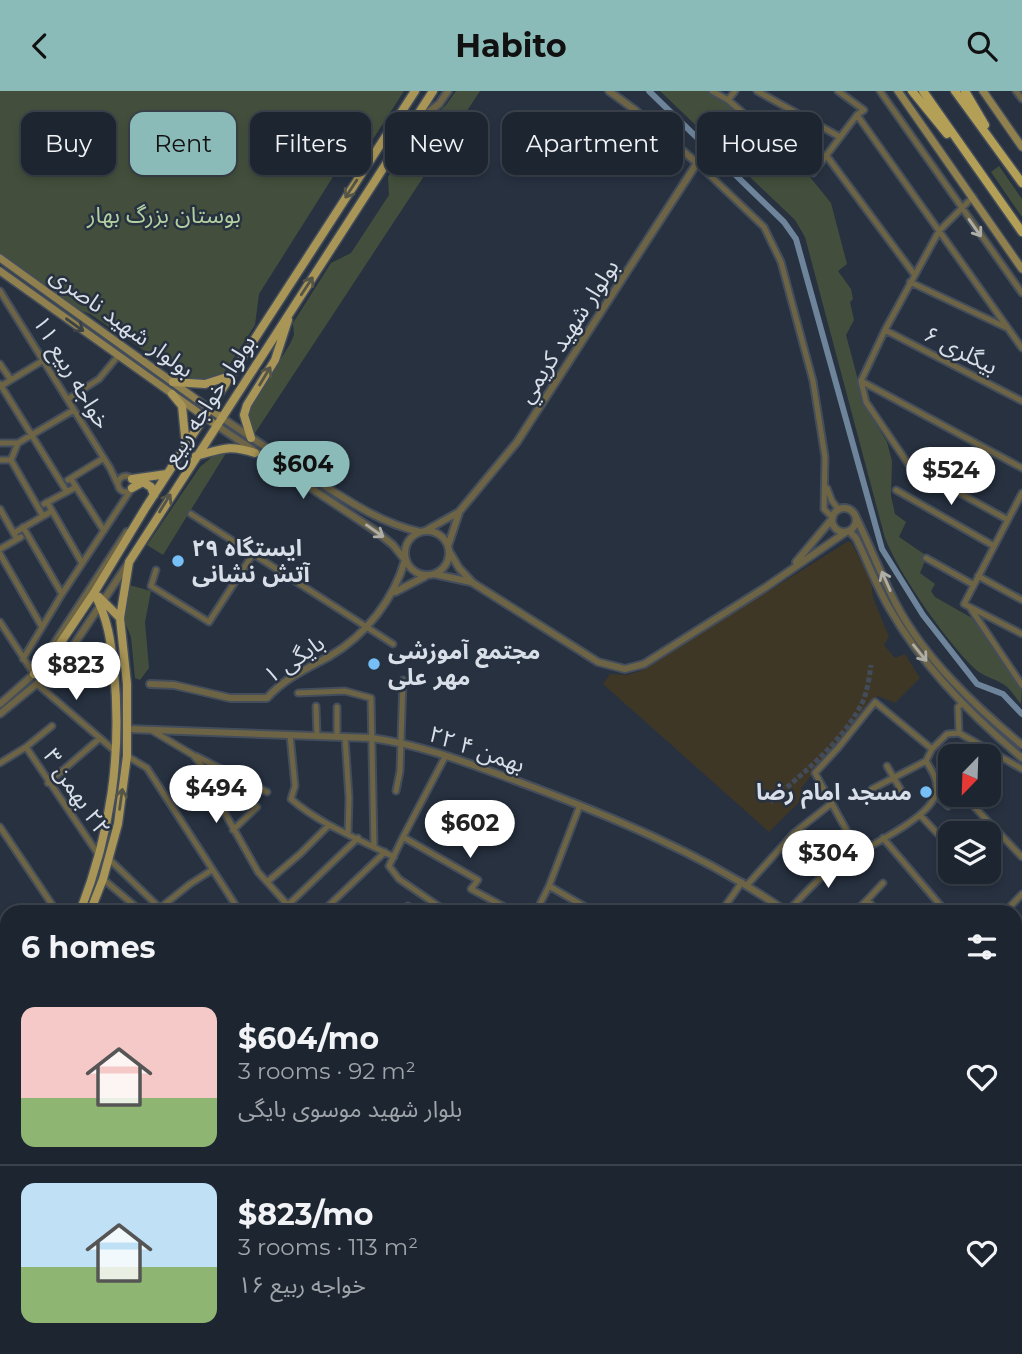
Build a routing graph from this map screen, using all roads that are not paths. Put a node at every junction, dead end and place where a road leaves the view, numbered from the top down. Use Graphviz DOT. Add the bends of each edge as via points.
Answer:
graph roads {
  1 [pos="415,91"];
  2 [pos="434,91"];
  3 [pos="448,91"];
  4 [pos="609,91"];
  5 [pos="712,91"];
  6 [pos="735,91"];
  7 [pos="757,91"];
  8 [pos="838,91"];
  9 [pos="880,91"];
  10 [pos="898,91"];
  11 [pos="912,91"];
  12 [pos="923,91"];
  13 [pos="955,91"];
  14 [pos="965,91"];
  15 [pos="983,91"];
  16 [pos="1016,91"];
  17 [pos="1022,99"];
  18 [pos="728,100"];
  19 [pos="420,112"];
  20 [pos="428,112"];
  21 [pos="857,115"];
  22 [pos="839,137"];
  23 [pos="1022,147"];
  24 [pos="826,155"];
  25 [pos="697,163"];
  26 [pos="385,165"];
  27 [pos="1010,166"];
  28 [pos="710,175"];
  29 [pos="986,182"];
  30 [pos="1022,183"];
  31 [pos="972,197"];
  32 [pos="962,208"];
  33 [pos="940,231"];
  34 [pos="1022,232"];
  35 [pos="0,258"];
  36 [pos="1022,269"];
  37 [pos="0,271"];
  38 [pos="914,274"];
  39 [pos="910,282"];
  40 [pos="1022,293"];
  41 [pos="1,295"];
  42 [pos="293,307"];
  43 [pos="1007,328"];
  44 [pos="885,330"];
  45 [pos="1022,348"];
  46 [pos="118,356"];
  47 [pos="44,360"];
  48 [pos="0,364"];
  49 [pos="2,373"];
  50 [pos="230,376"];
  51 [pos="10,380"];
  52 [pos="861,381"];
  53 [pos="173,382"];
  54 [pos="1,385"];
  55 [pos="172,394"];
  56 [pos="68,399"];
  57 [pos="1022,401"];
  58 [pos="210,408"];
  59 [pos="74,410"];
  60 [pos="205,417"];
  61 [pos="221,417"];
  62 [pos="216,425"];
  63 [pos="32,435"];
  64 [pos="251,438"];
  65 [pos="0,443"];
  66 [pos="18,443"];
  67 [pos="186,447"];
  68 [pos="255,453"];
  69 [pos="197,456"];
  70 [pos="104,458"];
  71 [pos="0,460"];
  72 [pos="11,460"];
  73 [pos="110,468"];
  74 [pos="1022,468"];
  75 [pos="167,474"];
  76 [pos="71,479"];
  77 [pos="129,481"];
  78 [pos="63,484"];
  79 [pos="826,485"];
  80 [pos="76,487"];
  81 [pos="120,488"];
  82 [pos="895,490"];
  83 [pos="67,492"];
  84 [pos="1022,493"];
  85 [pos="154,495"];
  86 [pos="47,502"];
  87 [pos="121,505"];
  88 [pos="38,507"];
  89 [pos="146,507"];
  90 [pos="0,509"];
  91 [pos="839,510"];
  92 [pos="52,511"];
  93 [pos="459,512"];
  94 [pos="191,514"];
  95 [pos="855,515"];
  96 [pos="43,516"];
  97 [pos="833,518"];
  98 [pos="1008,520"];
  99 [pos="25,531"];
  100 [pos="104,531"];
  101 [pos="422,531"];
  102 [pos="848,531"];
  103 [pos="16,536"];
  104 [pos="994,546"];
  105 [pos="449,548"];
  106 [pos="0,549"];
  107 [pos="253,554"];
  108 [pos="1,558"];
  109 [pos="926,558"];
  110 [pos="405,560"];
  111 [pos="130,562"];
  112 [pos="82,563"];
  113 [pos="156,570"];
  114 [pos="788,571"];
  115 [pos="431,575"];
  116 [pos="978,576"];
  117 [pos="473,583"];
  118 [pos="974,585"];
  119 [pos="94,593"];
  120 [pos="394,593"];
  121 [pos="62,594"];
  122 [pos="1022,600"];
  123 [pos="103,603"];
  124 [pos="967,605"];
  125 [pos="120,618"];
  126 [pos="0,622"];
  127 [pos="42,627"];
  128 [pos="366,627"];
  129 [pos="1022,634"];
  130 [pos="393,644"];
  131 [pos="23,659"];
  132 [pos="34,674"];
  133 [pos="403,680"];
  134 [pos="37,684"];
  135 [pos="150,684"];
  136 [pos="1022,685"];
  137 [pos="298,693"];
  138 [pos="963,703"];
  139 [pos="0,704"];
  140 [pos="316,706"];
  141 [pos="337,707"];
  142 [pos="0,714"];
  143 [pos="51,726"];
  144 [pos="149,728"];
  145 [pos="128,729"];
  146 [pos="959,733"];
  147 [pos="290,736"];
  148 [pos="317,736"];
  149 [pos="341,737"];
  150 [pos="371,738"];
  151 [pos="99,739"];
  152 [pos="400,741"];
  153 [pos="1022,745"];
  154 [pos="26,747"];
  155 [pos="933,749"];
  156 [pos="117,753"];
  157 [pos="193,755"];
  158 [pos="127,756"];
  159 [pos="445,757"];
  160 [pos="1022,758"];
  161 [pos="926,761"];
  162 [pos="0,762"];
  163 [pos="887,766"];
  164 [pos="1022,769"];
  165 [pos="894,778"];
  166 [pos="48,783"];
  167 [pos="872,789"];
  168 [pos="396,791"];
  169 [pos="267,792"];
  170 [pos="902,792"];
  171 [pos="936,795"];
  172 [pos="832,803"];
  173 [pos="580,805"];
  174 [pos="257,807"];
  175 [pos="974,807"];
  176 [pos="920,815"];
  177 [pos="329,825"];
  178 [pos="0,827"];
  179 [pos="233,829"];
  180 [pos="348,834"];
  181 [pos="938,834"];
  182 [pos="402,837"];
  183 [pos="358,838"];
  184 [pos="883,838"];
  185 [pos="374,847"];
  186 [pos="385,852"];
  187 [pos="859,853"];
  188 [pos="394,857"];
  189 [pos="1022,857"];
  190 [pos="104,858"];
  191 [pos="212,870"];
  192 [pos="103,879"];
  193 [pos="267,882"];
  194 [pos="745,883"];
  195 [pos="883,883"];
  196 [pos="549,886"];
  197 [pos="867,900"];
  198 [pos="53,905"];
  199 [pos="83,905"];
  200 [pos="93,905"];
  201 [pos="134,905"];
  202 [pos="156,905"];
  203 [pos="167,905"];
  204 [pos="235,905"];
  205 [pos="288,905"];
  206 [pos="329,905"];
  207 [pos="437,905"];
  208 [pos="501,905"];
  209 [pos="541,905"];
  210 [pos="582,905"];
  211 [pos="727,905"];
  212 [pos="777,905"];
  213 [pos="794,905"];
  214 [pos="862,905"];
  215 [pos="872,905"];
  216 [pos="940,905"];
  1 -- 50 [label="main road, بولوار خواجه ربیع, one-way"];
  2 -- 19 [label="main road, بولوار خواجه ربیع"];
  3 -- 20 [label="street"];
  4 -- 25 [label="street"];
  5 -- 18 [label="street"];
  6 -- 18 [label="street"];
  7 -- 22 [label="street"];
  8 -- 21 [label="street" via="864,110"];
  9 -- 32 [label="street"];
  10 -- 31 [label="main road"];
  11 -- 29 [label="highway"];
  12 -- 29 [label="highway"];
  13 -- 27 [label="highway"];
  14 -- 27 [label="highway"];
  15 -- 23 [label="main road"];
  16 -- 17 [label="street"];
  18 -- 24 [label="street" via="813,173"];
  21 -- 22 [label="street"];
  21 -- 33 [label="street"];
  22 -- 24 [label="street"];
  24 -- 38 [label="street"];
  25 -- 93 [label="street, بولوار شهيد كريمي" via="517,442"];
  42 -- 26 [label="main road, بولوار خواجه ربیع, one-way"];
  27 -- 30 [label="highway"];
  28 -- 79 [label="street" via="764,227 781,262 813,381"];
  29 -- 34 [label="highway"];
  31 -- 32 [label="street"];
  31 -- 36 [label="main road"];
  32 -- 33 [label="street"];
  32 -- 40 [label="street, one-way"];
  33 -- 38 [label="street"];
  33 -- 43 [label="street"];
  35 -- 53 [label="main road, بولوار شهید ناصری"];
  37 -- 46 [label="main road, بولوار شهید ناصری, one-way"];
  38 -- 39 [label="street"];
  39 -- 43 [label="street"];
  39 -- 44 [label="street"];
  41 -- 47 [label="street, خواجه ربیع ۱۱"];
  42 -- 61 [label="main road, بولوار خواجه ربیع"];
  64 -- 42 [label="main road, one-way" via="244,415 247,405 275,360"];
  43 -- 45 [label="street"];
  44 -- 52 [label="street"];
  44 -- 57 [label="street, بیگلری ۶"];
  46 -- 55 [label="main road, بولوار شهید ناصری"];
  46 -- 56 [label="street" via="99,379"];
  47 -- 51 [label="street"];
  47 -- 56 [label="street, خواجه ربیع ۱۱"];
  48 -- 49 [label="street"];
  49 -- 51 [label="street"];
  50 -- 53 [label="main road" via="205,384"];
  50 -- 58 [label="main road, بولوار خواجه ربیع"];
  51 -- 54 [label="street"];
  52 -- 74 [label="street"];
  52 -- 98 [label="street" via="866,402 909,465"];
  53 -- 58 [label="main road, بولوار شهید ناصری"];
  54 -- 63 [label="street"];
  55 -- 60 [label="main road, بولوار شهید ناصری"];
  55 -- 67 [label="main road" via="182,406"];
  56 -- 59 [label="street, خواجه ربیع ۱۱"];
  58 -- 60 [label="main road, بولوار خواجه ربیع"];
  58 -- 61 [label="main road, بولوار شهید ناصری"];
  59 -- 63 [label="street"];
  59 -- 70 [label="street, خواجه ربیع ۱۱"];
  60 -- 62 [label="main road, بولوار شهید ناصری"];
  60 -- 67 [label="main road, بولوار خواجه ربیع"];
  61 -- 62 [label="main road, بولوار خواجه ربیع"];
  61 -- 64 [label="street"];
  62 -- 68 [label="street"];
  62 -- 69 [label="main road, بولوار خواجه ربیع"];
  63 -- 66 [label="street"];
  63 -- 78 [label="street"];
  64 -- 101 [label="street" via="383,521"];
  65 -- 66 [label="street"];
  66 -- 72 [label="street"];
  67 -- 75 [label="main road, بولوار خواجه ربیع"];
  68 -- 69 [label="main road" via="237,447"];
  68 -- 110 [label="street, one-way" via="377,533"];
  111 -- 69 [label="main road, بولوار خواجه ربیع, one-way"];
  70 -- 73 [label="street, خواجه ربیع ۱۱"];
  70 -- 76 [label="street"];
  71 -- 72 [label="street"];
  72 -- 88 [label="street"];
  73 -- 77 [label="street"];
  73 -- 81 [label="street, خواجه ربیع ۱۱"];
  75 -- 77 [label="main road"];
  75 -- 85 [label="main road, بولوار خواجه ربیع"];
  76 -- 78 [label="street"];
  76 -- 100 [label="street"];
  77 -- 81 [label="street" via="127,491"];
  77 -- 81 [label="street" via="119,479"];
  77 -- 85 [label="main road" via="143,482"];
  77 -- 87 [label="street"];
  78 -- 83 [label="street"];
  79 -- 91 [label="street"];
  79 -- 97 [label="street" via="824,509"];
  80 -- 83 [label="street"];
  81 -- 87 [label="street"];
  82 -- 104 [label="street"];
  83 -- 86 [label="street"];
  84 -- 98 [label="street"];
  85 -- 89 [label="main road, بولوار خواجه ربیع"];
  86 -- 88 [label="street"];
  86 -- 92 [label="street"];
  87 -- 100 [label="street"];
  88 -- 96 [label="street"];
  89 -- 119 [label="main road"];
  89 -- 132 [label="street, بولوار خواجه ربیع"];
  90 -- 103 [label="street"];
  91 -- 95 [label="street"];
  91 -- 97 [label="street"];
  92 -- 96 [label="street"];
  92 -- 112 [label="street"];
  93 -- 101 [label="street, بولوار شهيد كريمي"];
  93 -- 105 [label="street, بولوار شهيد كريمي"];
  94 -- 107 [label="street"];
  95 -- 102 [label="street" via="856,522"];
  153 -- 95 [label="street, one-way" via="993,721 914,632"];
  96 -- 99 [label="street"];
  97 -- 102 [label="street" via="836,528"];
  97 -- 114 [label="street"];
  98 -- 104 [label="street"];
  99 -- 103 [label="street"];
  99 -- 121 [label="street"];
  100 -- 112 [label="street"];
  101 -- 105 [label="street" via="439,534"];
  101 -- 110 [label="street" via="406,545"];
  102 -- 114 [label="street"];
  102 -- 138 [label="street, one-way" via="856,538 907,638"];
  103 -- 106 [label="street"];
  104 -- 116 [label="street"];
  105 -- 115 [label="street" via="446,565"];
  105 -- 117 [label="street"];
  107 -- 113 [label="street" via="209,622 151,586"];
  107 -- 128 [label="street"];
  108 -- 127 [label="street"];
  109 -- 118 [label="street"];
  110 -- 115 [label="street" via="414,571"];
  110 -- 120 [label="street"];
  111 -- 123 [label="street, بولوار خواجه ربیع"];
  111 -- 125 [label="main road"];
  112 -- 121 [label="street"];
  114 -- 117 [label="street" via="644,664 625,669 598,662"];
  115 -- 117 [label="street"];
  115 -- 120 [label="street"];
  116 -- 118 [label="street"];
  116 -- 122 [label="street"];
  118 -- 124 [label="street"];
  119 -- 123 [label="main road"];
  119 -- 132 [label="main road" via="49,660"];
  120 -- 128 [label="street, بایگی ۱"];
  121 -- 127 [label="street"];
  123 -- 125 [label="main road"];
  123 -- 134 [label="street, بولوار خواجه ربیع" via="67,655"];
  123 -- 156 [label="main road" via="112,652"];
  124 -- 129 [label="street"];
  124 -- 136 [label="street"];
  125 -- 145 [label="main road"];
  126 -- 131 [label="street"];
  127 -- 131 [label="street"];
  128 -- 130 [label="street"];
  128 -- 135 [label="street, بایگی ۱" via="348,644 281,683 267,698 230,698"];
  131 -- 132 [label="street"];
  132 -- 139 [label="street, بولوار خواجه ربیع"];
  133 -- 152 [label="street"];
  134 -- 142 [label="street, بولوار خواجه ربیع"];
  134 -- 151 [label="street"];
  137 -- 150 [label="street" via="345,691 371,698"];
  138 -- 146 [label="street" via="958,707"];
  138 -- 160 [label="street"];
  140 -- 148 [label="street"];
  141 -- 149 [label="street"];
  143 -- 154 [label="street"];
  144 -- 145 [label="street, ۲۲ بهمن ۴"];
  144 -- 147 [label="street, ۲۲ بهمن ۴"];
  144 -- 157 [label="street"];
  145 -- 158 [label="main road"];
  146 -- 155 [label="street" via="947,734"];
  146 -- 164 [label="street"];
  147 -- 148 [label="street, ۲۲ بهمن ۴"];
  147 -- 177 [label="street" via="295,786 291,799"];
  148 -- 149 [label="street, ۲۲ بهمن ۴"];
  149 -- 150 [label="street, ۲۲ بهمن ۴"];
  149 -- 180 [label="street" via="349,798"];
  150 -- 152 [label="street, ۲۲ بهمن ۴"];
  150 -- 185 [label="street"];
  151 -- 156 [label="street"];
  151 -- 166 [label="street"];
  152 -- 159 [label="street, ۲۲ بهمن ۴"];
  152 -- 168 [label="street"];
  154 -- 162 [label="street"];
  154 -- 166 [label="street, ٢٢ بهمن ۳"];
  155 -- 161 [label="street"];
  155 -- 172 [label="street" via="875,702 815,773"];
  156 -- 190 [label="main road"];
  157 -- 169 [label="street"];
  157 -- 179 [label="street" via="206,771"];
  190 -- 158 [label="main road, one-way" via="118,824"];
  158 -- 191 [label="street" via="147,768"];
  159 -- 173 [label="street, ۲۲ بهمن ۴"];
  159 -- 182 [label="street"];
  161 -- 165 [label="street"];
  161 -- 171 [label="street" via="936,779"];
  163 -- 165 [label="street"];
  165 -- 167 [label="street"];
  165 -- 170 [label="street"];
  166 -- 190 [label="street, ٢٢ بهمن ۳"];
  171 -- 176 [label="street"];
  172 -- 187 [label="street"];
  172 -- 194 [label="street" via="794,833"];
  173 -- 194 [label="street, ۲۲ بهمن ۴"];
  173 -- 196 [label="street"];
  174 -- 179 [label="street"];
  175 -- 189 [label="street"];
  176 -- 181 [label="street"];
  176 -- 184 [label="street"];
  177 -- 180 [label="street"];
  177 -- 193 [label="street"];
  178 -- 198 [label="street"];
  179 -- 193 [label="street"];
  180 -- 183 [label="street"];
  182 -- 188 [label="street"];
  182 -- 208 [label="street" via="478,880 471,889"];
  183 -- 185 [label="street"];
  183 -- 205 [label="street"];
  184 -- 187 [label="street"];
  184 -- 216 [label="street"];
  185 -- 186 [label="street"];
  186 -- 188 [label="street"];
  186 -- 206 [label="street"];
  187 -- 213 [label="street" via="837,865"];
  188 -- 207 [label="street" via="389,866 398,879"];
  190 -- 192 [label="main road"];
  190 -- 199 [label="main road"];
  190 -- 202 [label="street, ٢٢ بهمن ۳"];
  191 -- 203 [label="street"];
  191 -- 204 [label="street"];
  192 -- 200 [label="main road"];
  192 -- 201 [label="street"];
  193 -- 205 [label="street"];
  194 -- 211 [label="street"];
  194 -- 212 [label="street, ۲۲ بهمن ۴"];
  195 -- 197 [label="street"];
  196 -- 209 [label="street"];
  196 -- 210 [label="street"];
  197 -- 214 [label="street"];
  197 -- 215 [label="street"];
}
